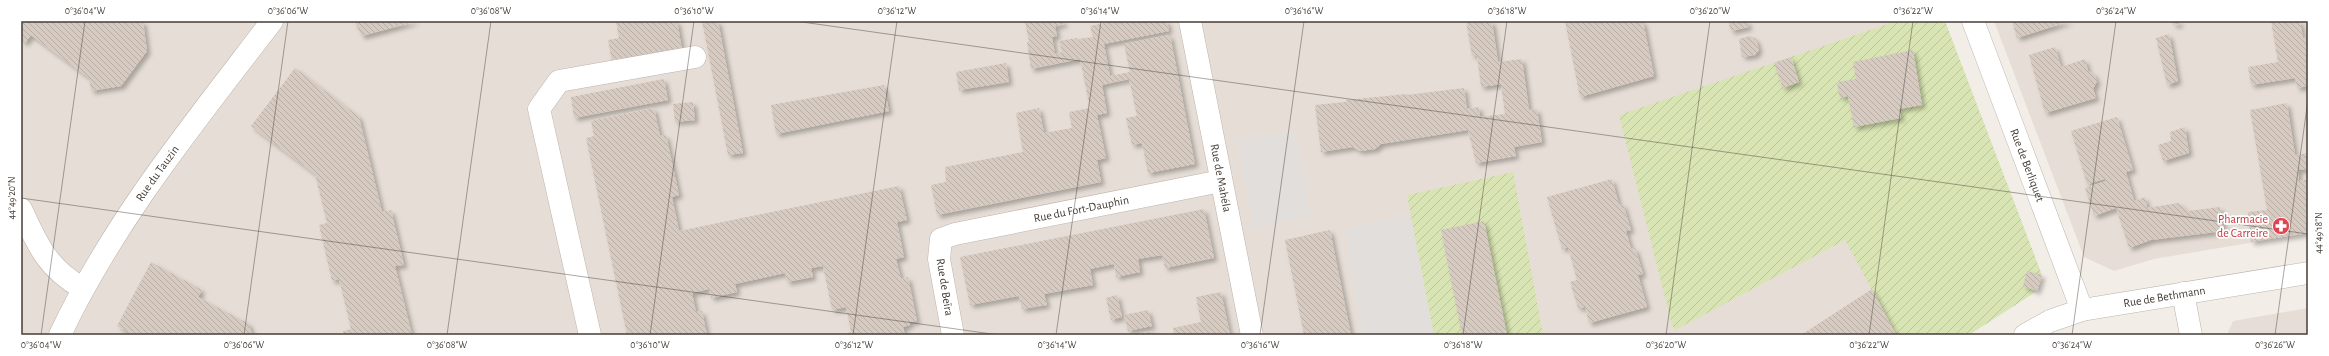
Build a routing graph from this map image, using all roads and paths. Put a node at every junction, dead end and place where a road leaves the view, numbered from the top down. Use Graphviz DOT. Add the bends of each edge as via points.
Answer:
graph roads {
  1 [pos="272,21"];
  2 [pos="1190,21"];
  3 [pos="1973,21"];
  4 [pos="695,57"];
  5 [pos="1222,181"];
  6 [pos="21,209"];
  7 [pos="941,239"];
  8 [pos="2308,272"];
  9 [pos="82,288"];
  10 [pos="2183,293"];
  11 [pos="2082,310"];
  12 [pos="60,335"];
  13 [pos="590,335"];
  14 [pos="953,335"];
  15 [pos="1252,335"];
  16 [pos="2025,335"];
  17 [pos="2191,335"];
  1 -- 9 [label="street, Rue du Tauzin" via="122,221"];
  2 -- 5 [label="street, Rue de Mahéla"];
  3 -- 11 [label="street, Rue de Berliquet"];
  4 -- 13 [label="street" via="559,81 539,110"];
  5 -- 7 [label="street, Rue du Fort-Dauphin" via="955,234"];
  5 -- 15 [label="street, Rue de Mahéla"];
  6 -- 9 [label="street" via="42,253 69,280"];
  7 -- 14 [label="street, Rue de Beïra" via="939,259"];
  8 -- 10 [label="street, Rue de Bethmann"];
  9 -- 12 [label="street, Rue du Tauzin"];
  10 -- 11 [label="street, Rue de Bethmann"];
  10 -- 17 [label="street"];
  11 -- 16 [label="street, Rue de Bethmann" via="2050,321"];
}
